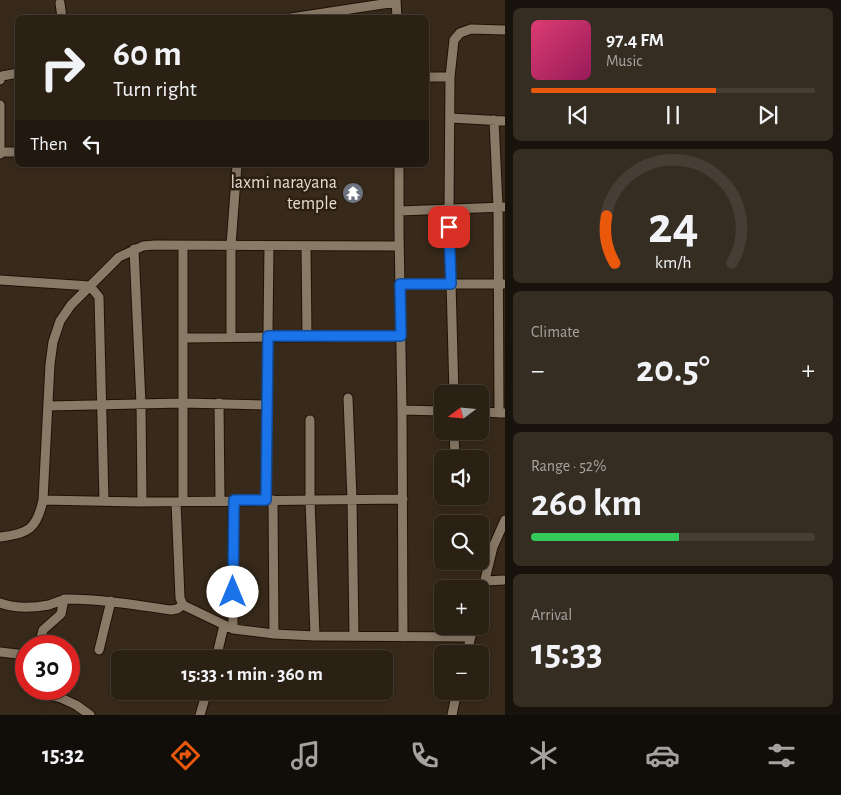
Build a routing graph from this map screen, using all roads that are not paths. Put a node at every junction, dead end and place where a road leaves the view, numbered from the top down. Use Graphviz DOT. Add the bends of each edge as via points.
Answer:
graph roads {
  1 [pos="396,1"];
  2 [pos="60,3"];
  3 [pos="62,15"];
  4 [pos="310,15"];
  5 [pos="397,15"];
  6 [pos="505,30"];
  7 [pos="15,73"];
  8 [pos="429,77"];
  9 [pos="450,77"];
  10 [pos="0,80"];
  11 [pos="0,105"];
  12 [pos="450,118"];
  13 [pos="494,120"];
  14 [pos="505,121"];
  15 [pos="15,152"];
  16 [pos="0,153"];
  17 [pos="237,167"];
  18 [pos="399,167"];
  19 [pos="501,207"];
  20 [pos="449,208"];
  21 [pos="399,211"];
  22 [pos="231,245"];
  23 [pos="183,246"];
  24 [pos="269,246"];
  25 [pos="306,246"];
  26 [pos="399,246"];
  27 [pos="134,249"];
  28 [pos="0,280"];
  29 [pos="400,284"];
  30 [pos="451,284"];
  31 [pos="501,284"];
  32 [pos="90,286"];
  33 [pos="268,336"];
  34 [pos="307,336"];
  35 [pos="401,336"];
  36 [pos="231,337"];
  37 [pos="182,338"];
  38 [pos="454,385"];
  39 [pos="348,398"];
  40 [pos="182,403"];
  41 [pos="219,403"];
  42 [pos="102,404"];
  43 [pos="141,404"];
  44 [pos="267,405"];
  45 [pos="48,406"];
  46 [pos="402,410"];
  47 [pos="434,411"];
  48 [pos="489,412"];
  49 [pos="502,413"];
  50 [pos="310,420"];
  51 [pos="352,499"];
  52 [pos="403,499"];
  53 [pos="43,500"];
  54 [pos="220,500"];
  55 [pos="234,500"];
  56 [pos="270,500"];
  57 [pos="310,500"];
  58 [pos="104,501"];
  59 [pos="142,502"];
  60 [pos="180,502"];
  61 [pos="505,520"];
  62 [pos="0,537"];
  63 [pos="485,580"];
  64 [pos="505,580"];
  65 [pos="489,581"];
  66 [pos="64,600"];
  67 [pos="110,601"];
  68 [pos="0,603"];
  69 [pos="183,605"];
  70 [pos="228,627"];
  71 [pos="274,634"];
  72 [pos="42,635"];
  73 [pos="354,635"];
  74 [pos="315,636"];
  75 [pos="403,637"];
  76 [pos="471,637"];
  77 [pos="469,645"];
  78 [pos="98,650"];
  79 [pos="219,650"];
  80 [pos="0,652"];
  81 [pos="15,654"];
  82 [pos="65,700"];
  83 [pos="204,700"];
  84 [pos="456,700"];
  85 [pos="90,715"];
  86 [pos="200,715"];
  87 [pos="452,715"];
  1 -- 4 [label="street"];
  1 -- 5 [label="street"];
  2 -- 3 [label="street"];
  6 -- 9 [label="street" via="470,29 460,33 454,40"];
  7 -- 10 [label="street" via="2,76"];
  8 -- 9 [label="street"];
  9 -- 12 [label="street"];
  11 -- 16 [label="street"];
  12 -- 13 [label="street"];
  12 -- 20 [label="street"];
  13 -- 14 [label="street"];
  13 -- 19 [label="street"];
  15 -- 16 [label="street"];
  17 -- 22 [label="street"];
  18 -- 21 [label="street"];
  19 -- 20 [label="street"];
  19 -- 31 [label="street"];
  20 -- 21 [label="street"];
  20 -- 30 [label="street"];
  21 -- 26 [label="street"];
  22 -- 23 [label="street"];
  22 -- 24 [label="street"];
  22 -- 36 [label="street"];
  23 -- 27 [label="street" via="155,245"];
  23 -- 37 [label="street"];
  24 -- 25 [label="street"];
  24 -- 33 [label="street"];
  25 -- 26 [label="street"];
  25 -- 34 [label="street"];
  26 -- 29 [label="street"];
  27 -- 32 [label="street" via="119,257"];
  27 -- 43 [label="street"];
  28 -- 32 [label="street"];
  29 -- 30 [label="street"];
  29 -- 35 [label="street"];
  30 -- 31 [label="street"];
  30 -- 38 [label="street"];
  31 -- 49 [label="street"];
  32 -- 42 [label="street" via="98,297"];
  32 -- 45 [label="street" via="60,321 53,342"];
  33 -- 34 [label="street"];
  33 -- 36 [label="street"];
  33 -- 44 [label="street"];
  34 -- 35 [label="street"];
  35 -- 46 [label="street"];
  36 -- 37 [label="street"];
  37 -- 40 [label="street"];
  39 -- 51 [label="street"];
  40 -- 41 [label="street"];
  40 -- 43 [label="street"];
  40 -- 60 [label="street"];
  41 -- 44 [label="street"];
  41 -- 54 [label="street"];
  42 -- 43 [label="street"];
  42 -- 45 [label="street"];
  42 -- 58 [label="street"];
  43 -- 59 [label="street"];
  44 -- 56 [label="street"];
  45 -- 53 [label="street"];
  46 -- 47 [label="street"];
  46 -- 52 [label="street"];
  48 -- 49 [label="street"];
  50 -- 57 [label="street"];
  51 -- 52 [label="street"];
  51 -- 57 [label="street"];
  51 -- 73 [label="street"];
  52 -- 75 [label="street"];
  53 -- 58 [label="street"];
  53 -- 62 [label="street" via="39,517 29,529"];
  54 -- 55 [label="street"];
  54 -- 60 [label="street"];
  55 -- 56 [label="street"];
  55 -- 70 [label="street"];
  56 -- 57 [label="street"];
  56 -- 71 [label="street"];
  57 -- 74 [label="street"];
  58 -- 59 [label="street"];
  59 -- 60 [label="street"];
  60 -- 69 [label="street" via="178,589"];
  61 -- 63 [label="street" via="493,547"];
  64 -- 65 [label="street"];
  66 -- 67 [label="street"];
  66 -- 68 [label="street" via="25,608"];
  66 -- 72 [label="street" via="61,614"];
  67 -- 69 [label="street" via="171,610"];
  67 -- 78 [label="street"];
  69 -- 70 [label="street"];
  70 -- 71 [label="street"];
  70 -- 79 [label="street"];
  71 -- 74 [label="street"];
  73 -- 74 [label="street"];
  73 -- 75 [label="street"];
  75 -- 76 [label="street"];
  76 -- 77 [label="street"];
  80 -- 81 [label="street"];
  82 -- 85 [label="street"];
  83 -- 86 [label="street"];
  84 -- 87 [label="street"];
}
